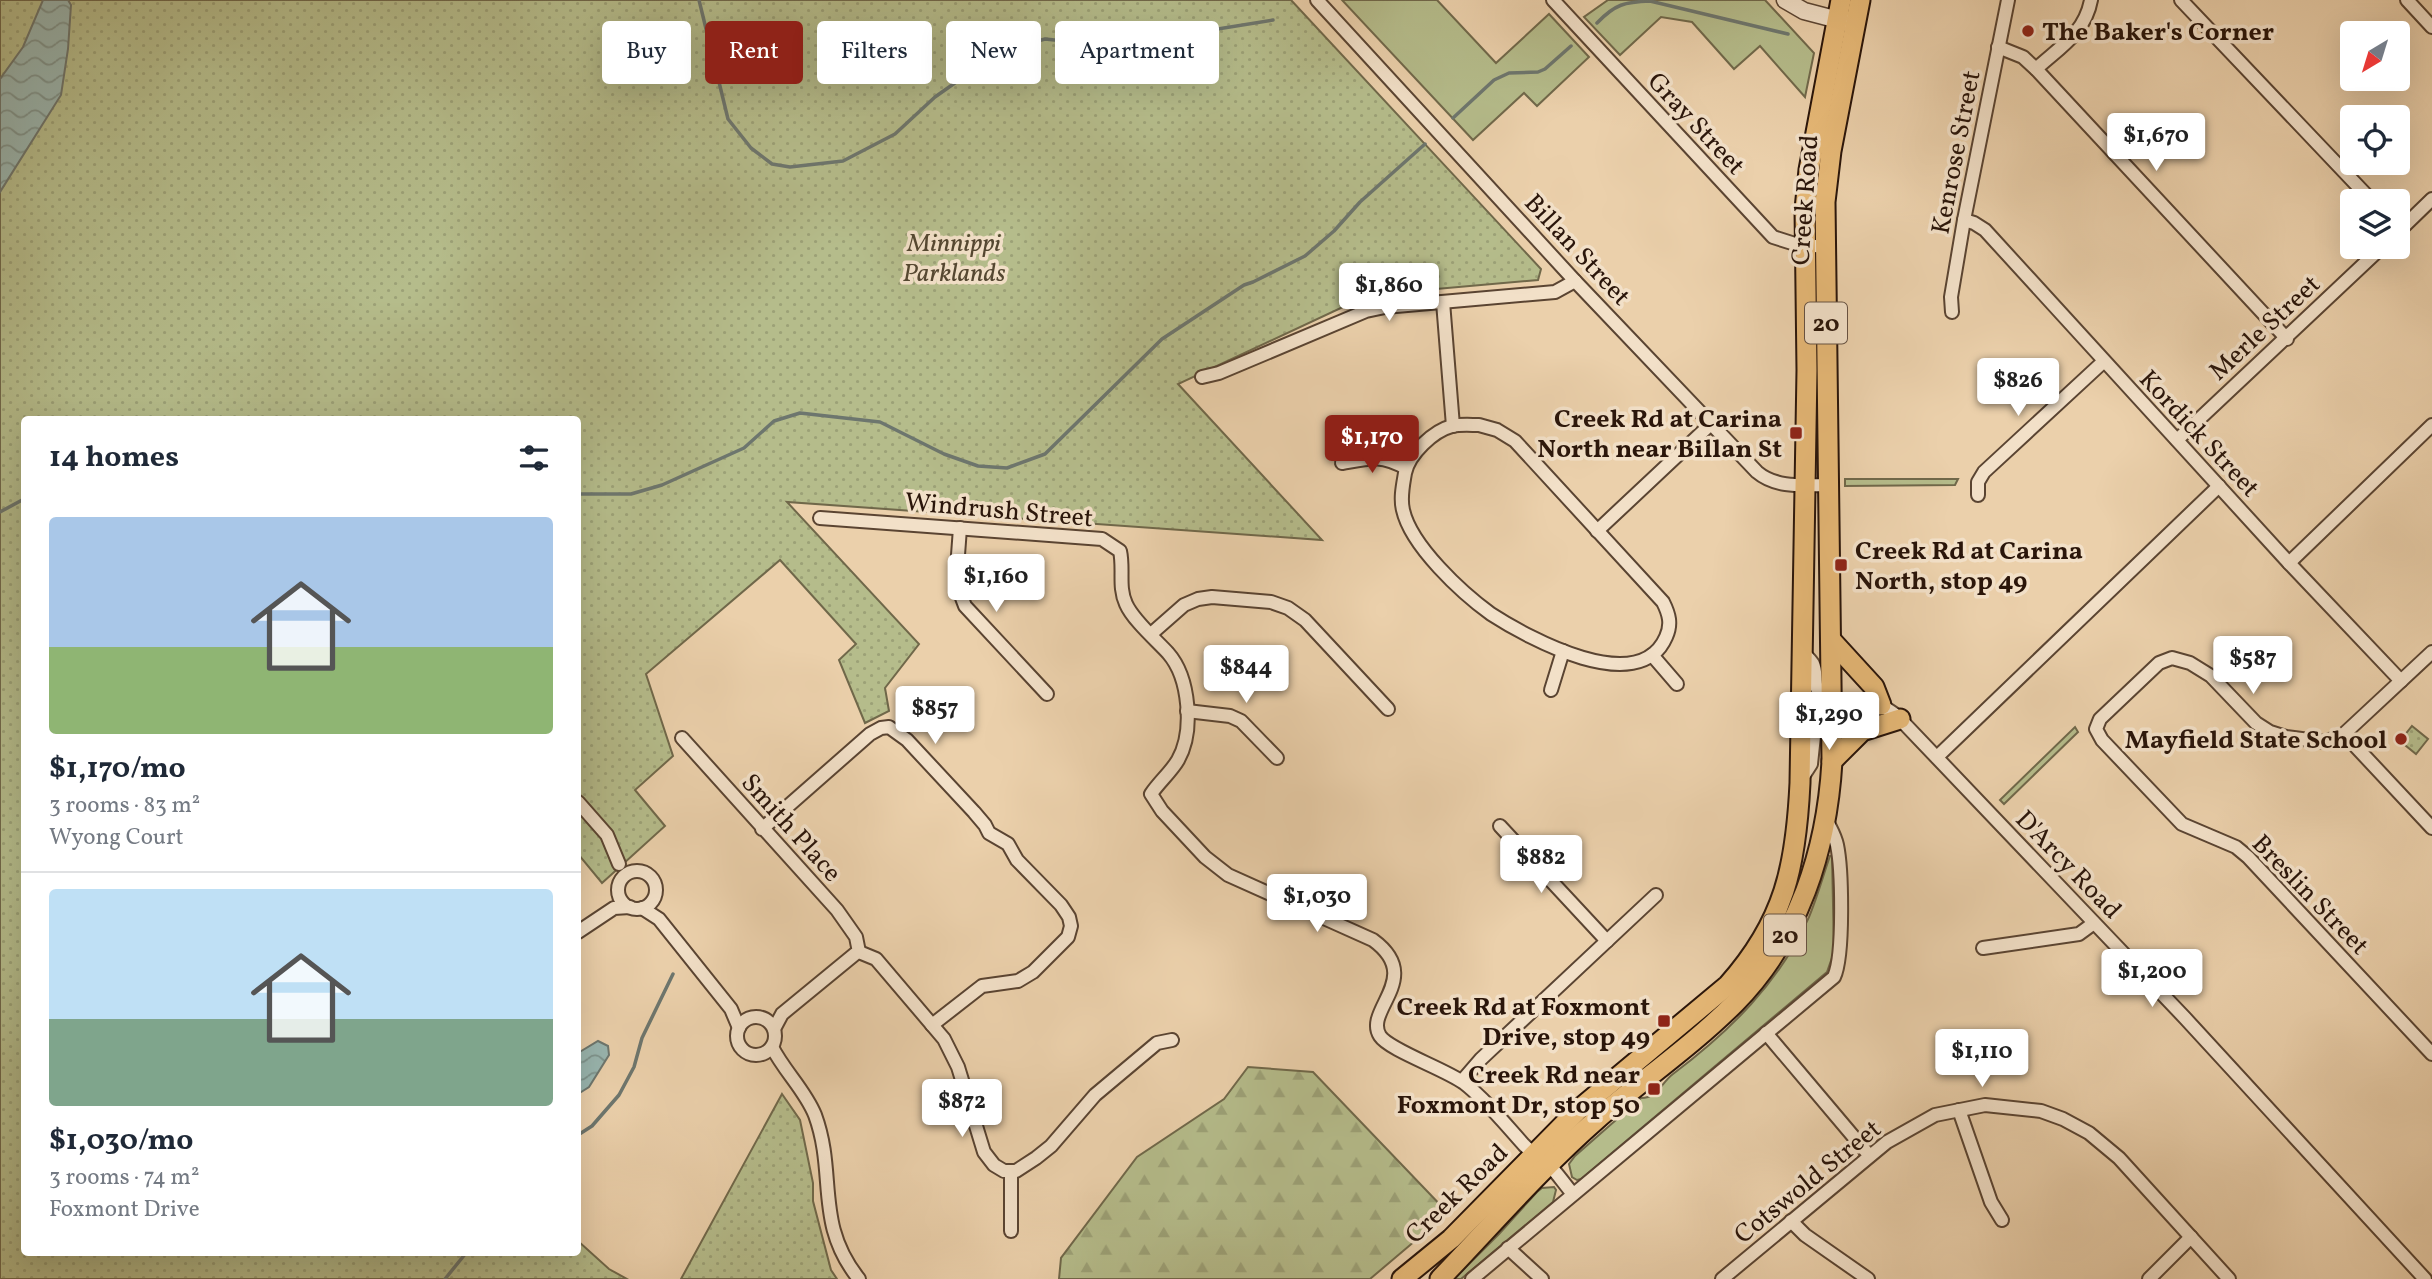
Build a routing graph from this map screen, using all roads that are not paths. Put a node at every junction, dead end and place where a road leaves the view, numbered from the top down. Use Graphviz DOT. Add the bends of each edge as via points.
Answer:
graph roads {
  1 [pos="1317,0"];
  2 [pos="1553,0"];
  3 [pos="1786,0"];
  4 [pos="1841,0"];
  5 [pos="1860,0"];
  6 [pos="2008,0"];
  7 [pos="2091,0"];
  8 [pos="2181,0"];
  9 [pos="2407,0"];
  10 [pos="1847,22"];
  11 [pos="2432,27"];
  12 [pos="1998,47"];
  13 [pos="2036,69"];
  14 [pos="2361,189"];
  15 [pos="2432,199"];
  16 [pos="2410,219"];
  17 [pos="1964,220"];
  18 [pos="1815,246"];
  19 [pos="2370,259"];
  20 [pos="1575,281"];
  21 [pos="1443,302"];
  22 [pos="1952,312"];
  23 [pos="2287,339"];
  24 [pos="2103,362"];
  25 [pos="1202,377"];
  26 [pos="1712,423"];
  27 [pos="2432,425"];
  28 [pos="1453,426"];
  29 [pos="2177,440"];
  30 [pos="1342,463"];
  31 [pos="1406,468"];
  32 [pos="1806,485"];
  33 [pos="1829,485"];
  34 [pos="2219,486"];
  35 [pos="1978,495"];
  36 [pos="820,518"];
  37 [pos="960,528"];
  38 [pos="1597,531"];
  39 [pos="2288,563"];
  40 [pos="1151,634"];
  41 [pos="1831,640"];
  42 [pos="1563,651"];
  43 [pos="1802,651"];
  44 [pos="2432,652"];
  45 [pos="1652,655"];
  46 [pos="2401,681"];
  47 [pos="1677,684"];
  48 [pos="1551,690"];
  49 [pos="1047,694"];
  50 [pos="1832,701"];
  51 [pos="1881,705"];
  52 [pos="1388,709"];
  53 [pos="1187,711"];
  54 [pos="1900,719"];
  55 [pos="2344,734"];
  56 [pos="682,738"];
  57 [pos="1937,757"];
  58 [pos="1277,758"];
  59 [pos="1832,761"];
  60 [pos="1800,783"];
  61 [pos="581,805"];
  62 [pos="1826,819"];
  63 [pos="1500,826"];
  64 [pos="2432,828"];
  65 [pos="762,829"];
  66 [pos="620,863"];
  67 [pos="619,894"];
  68 [pos="1656,895"];
  69 [pos="655,896"];
  70 [pos="614,908"];
  71 [pos="636,908"];
  72 [pos="659,919"];
  73 [pos="2094,923"];
  74 [pos="581,930"];
  75 [pos="1607,941"];
  76 [pos="1983,948"];
  77 [pos="859,952"];
  78 [pos="782,1014"];
  79 [pos="749,1021"];
  80 [pos="932,1025"];
  81 [pos="774,1029"];
  82 [pos="1766,1033"];
  83 [pos="1172,1040"];
  84 [pos="767,1051"];
  85 [pos="2432,1055"];
  86 [pos="1462,1082"];
  87 [pos="1959,1110"];
  88 [pos="1869,1155"];
  89 [pos="1541,1160"];
  90 [pos="1011,1171"];
  91 [pos="1573,1194"];
  92 [pos="2002,1220"];
  93 [pos="1791,1221"];
  94 [pos="1011,1231"];
  95 [pos="2191,1237"];
  96 [pos="1508,1248"];
  97 [pos="859,1279"];
  98 [pos="1402,1279"];
  99 [pos="1440,1279"];
  100 [pos="1472,1279"];
  101 [pos="1542,1279"];
  102 [pos="1722,1279"];
  103 [pos="1868,1279"];
  104 [pos="2149,1279"];
  105 [pos="2229,1279"];
  106 [pos="2425,1279"];
  1 -- 20 [label="street, Billan Street"];
  2 -- 18 [label="street, Gray Street" via="1770,233 1781,241"];
  3 -- 10 [label="street" via="1804,11"];
  4 -- 10 [label="main road, Creek Road / 20"];
  5 -- 10 [label="main road, Creek Road / 20"];
  6 -- 12 [label="street, Kenrose Street"];
  7 -- 13 [label="street" via="2080,29"];
  8 -- 14 [label="street"];
  9 -- 11 [label="street"];
  10 -- 18 [label="main road, Creek Road / 20" via="1825,202"];
  12 -- 13 [label="street" via="2023,57"];
  12 -- 17 [label="street, Kenrose Street"];
  13 -- 23 [label="street"];
  15 -- 16 [label="street"];
  17 -- 22 [label="street, Kenrose Street"];
  17 -- 24 [label="street, Kordick Street" via="1985,230"];
  18 -- 32 [label="main road, Creek Road / 20"];
  18 -- 33 [label="main road, Creek Road / 20"];
  19 -- 23 [label="street, Merle Street"];
  20 -- 21 [label="street" via="1555,292"];
  20 -- 26 [label="street, Billan Street"];
  21 -- 25 [label="street" via="1366,311"];
  21 -- 28 [label="street"];
  23 -- 29 [label="street, Merle Street"];
  24 -- 29 [label="street, Kordick Street"];
  24 -- 35 [label="street" via="1984,472"];
  26 -- 32 [label="street, Billan Street" via="1763,477"];
  26 -- 38 [label="street"];
  27 -- 39 [label="street"];
  28 -- 31 [label="street" via="1433,436"];
  28 -- 38 [label="street" via="1479,425 1515,441"];
  29 -- 34 [label="street, Kordick Street"];
  30 -- 31 [label="street" via="1375,457"];
  31 -- 42 [label="street" via="1403,510 1429,555 1489,612"];
  32 -- 33 [label="street, Billan Street"];
  32 -- 43 [label="main road, Creek Road / 20"];
  33 -- 41 [label="main road, Creek Road / 20"];
  34 -- 39 [label="street, Kordick Street"];
  34 -- 57 [label="street"];
  36 -- 37 [label="street, Windrush Street"];
  37 -- 40 [label="street, Windrush Street" via="1102,539 1120,551 1121,589 1127,607"];
  37 -- 49 [label="street" via="956,582 965,606"];
  38 -- 45 [label="street" via="1668,613 1670,629"];
  39 -- 46 [label="street, Kordick Street"];
  40 -- 52 [label="street" via="1184,605 1198,599 1271,602 1305,620"];
  40 -- 53 [label="street, Windrush Street" via="1182,675"];
  41 -- 50 [label="main road, Creek Road / 20"];
  41 -- 51 [label="main road" via="1874,687"];
  42 -- 45 [label="street" via="1624,664"];
  42 -- 48 [label="street"];
  43 -- 50 [label="street, Creek Road" via="1814,665 1819,693"];
  43 -- 60 [label="main road, Creek Road / 20"];
  44 -- 46 [label="street"];
  45 -- 47 [label="street"];
  46 -- 55 [label="street"];
  50 -- 51 [label="street, D'Arcy Road"];
  50 -- 59 [label="main road, Creek Road / 20"];
  50 -- 60 [label="street, Creek Road" via="1818,713 1811,764"];
  51 -- 54 [label="street, D'Arcy Road"];
  53 -- 58 [label="street" via="1241,721"];
  53 -- 86 [label="street, Windrush Street" via="1184,748 1151,794 1162,811 1228,875 1387,950 1395,979 1377,1022 1378,1034"];
  54 -- 57 [label="street, D'Arcy Road"];
  54 -- 59 [label="main road" via="1862,731"];
  55 -- 64 [label="street"];
  55 -- 85 [label="street, Breslin Street" via="2315,742 2270,732 2211,676 2172,657 2159,663 2100,719 2096,729 2182,824 2236,847 2248,857"];
  56 -- 65 [label="street, Smith Place"];
  57 -- 73 [label="street, D'Arcy Road"];
  59 -- 62 [label="main road, Creek Road / 20"];
  60 -- 89 [label="main road, Creek Road / 20" via="1790,871 1775,914 1749,958 1718,995 1616,1076"];
  61 -- 66 [label="street" via="607,835"];
  62 -- 82 [label="street, Creek Road" via="1837,848 1837,971"];
  62 -- 89 [label="main road, Creek Road / 20" via="1801,901 1783,940 1748,988 1705,1030"];
  63 -- 75 [label="street"];
  65 -- 77 [label="street, Smith Place" via="837,910 856,937"];
  65 -- 80 [label="street" via="870,734 889,727 907,740 989,833 1008,844 1017,860 1061,905 1071,926 1068,937 1033,972 1018,981 982,986"];
  67 -- 69 [label="street" via="624,877 642,872 652,878"];
  67 -- 70 [label="street"];
  67 -- 71 [label="street" via="625,904"];
  68 -- 75 [label="street"];
  69 -- 71 [label="street" via="648,906"];
  69 -- 72 [label="street"];
  70 -- 71 [label="street"];
  70 -- 74 [label="street"];
  71 -- 72 [label="street"];
  72 -- 79 [label="street" via="731,1010"];
  73 -- 76 [label="street" via="2079,934"];
  73 -- 106 [label="street, D'Arcy Road"];
  75 -- 86 [label="street"];
  77 -- 78 [label="street"];
  77 -- 80 [label="street" via="876,959"];
  78 -- 79 [label="street"];
  78 -- 81 [label="street"];
  79 -- 81 [label="street" via="766,1019"];
  79 -- 84 [label="street" via="737,1034 740,1046 750,1054"];
  80 -- 90 [label="street" via="958,1067 984,1152 994,1165"];
  81 -- 84 [label="street" via="775,1041"];
  82 -- 88 [label="street"];
  82 -- 91 [label="street, Creek Road"];
  83 -- 90 [label="street" via="1157,1043 1095,1095 1051,1146"];
  84 -- 97 [label="street" via="815,1116 833,1231"];
  86 -- 89 [label="street"];
  87 -- 88 [label="street, Cotswold Street" via="1935,1115"];
  87 -- 92 [label="street" via="1991,1202"];
  87 -- 95 [label="street, Cotswold Street" via="2015,1106 2063,1119 2089,1133 2119,1158"];
  88 -- 93 [label="street, Cotswold Street"];
  89 -- 91 [label="street"];
  89 -- 98 [label="main road, Creek Road / 20"];
  89 -- 99 [label="main road, Creek Road / 20"];
  90 -- 94 [label="street"];
  91 -- 96 [label="street, Creek Road"];
  93 -- 102 [label="street, Cotswold Street"];
  93 -- 103 [label="street"];
  95 -- 104 [label="street"];
  95 -- 105 [label="street, Cotswold Street"];
  96 -- 100 [label="street, Creek Road"];
  96 -- 101 [label="street"];
}
